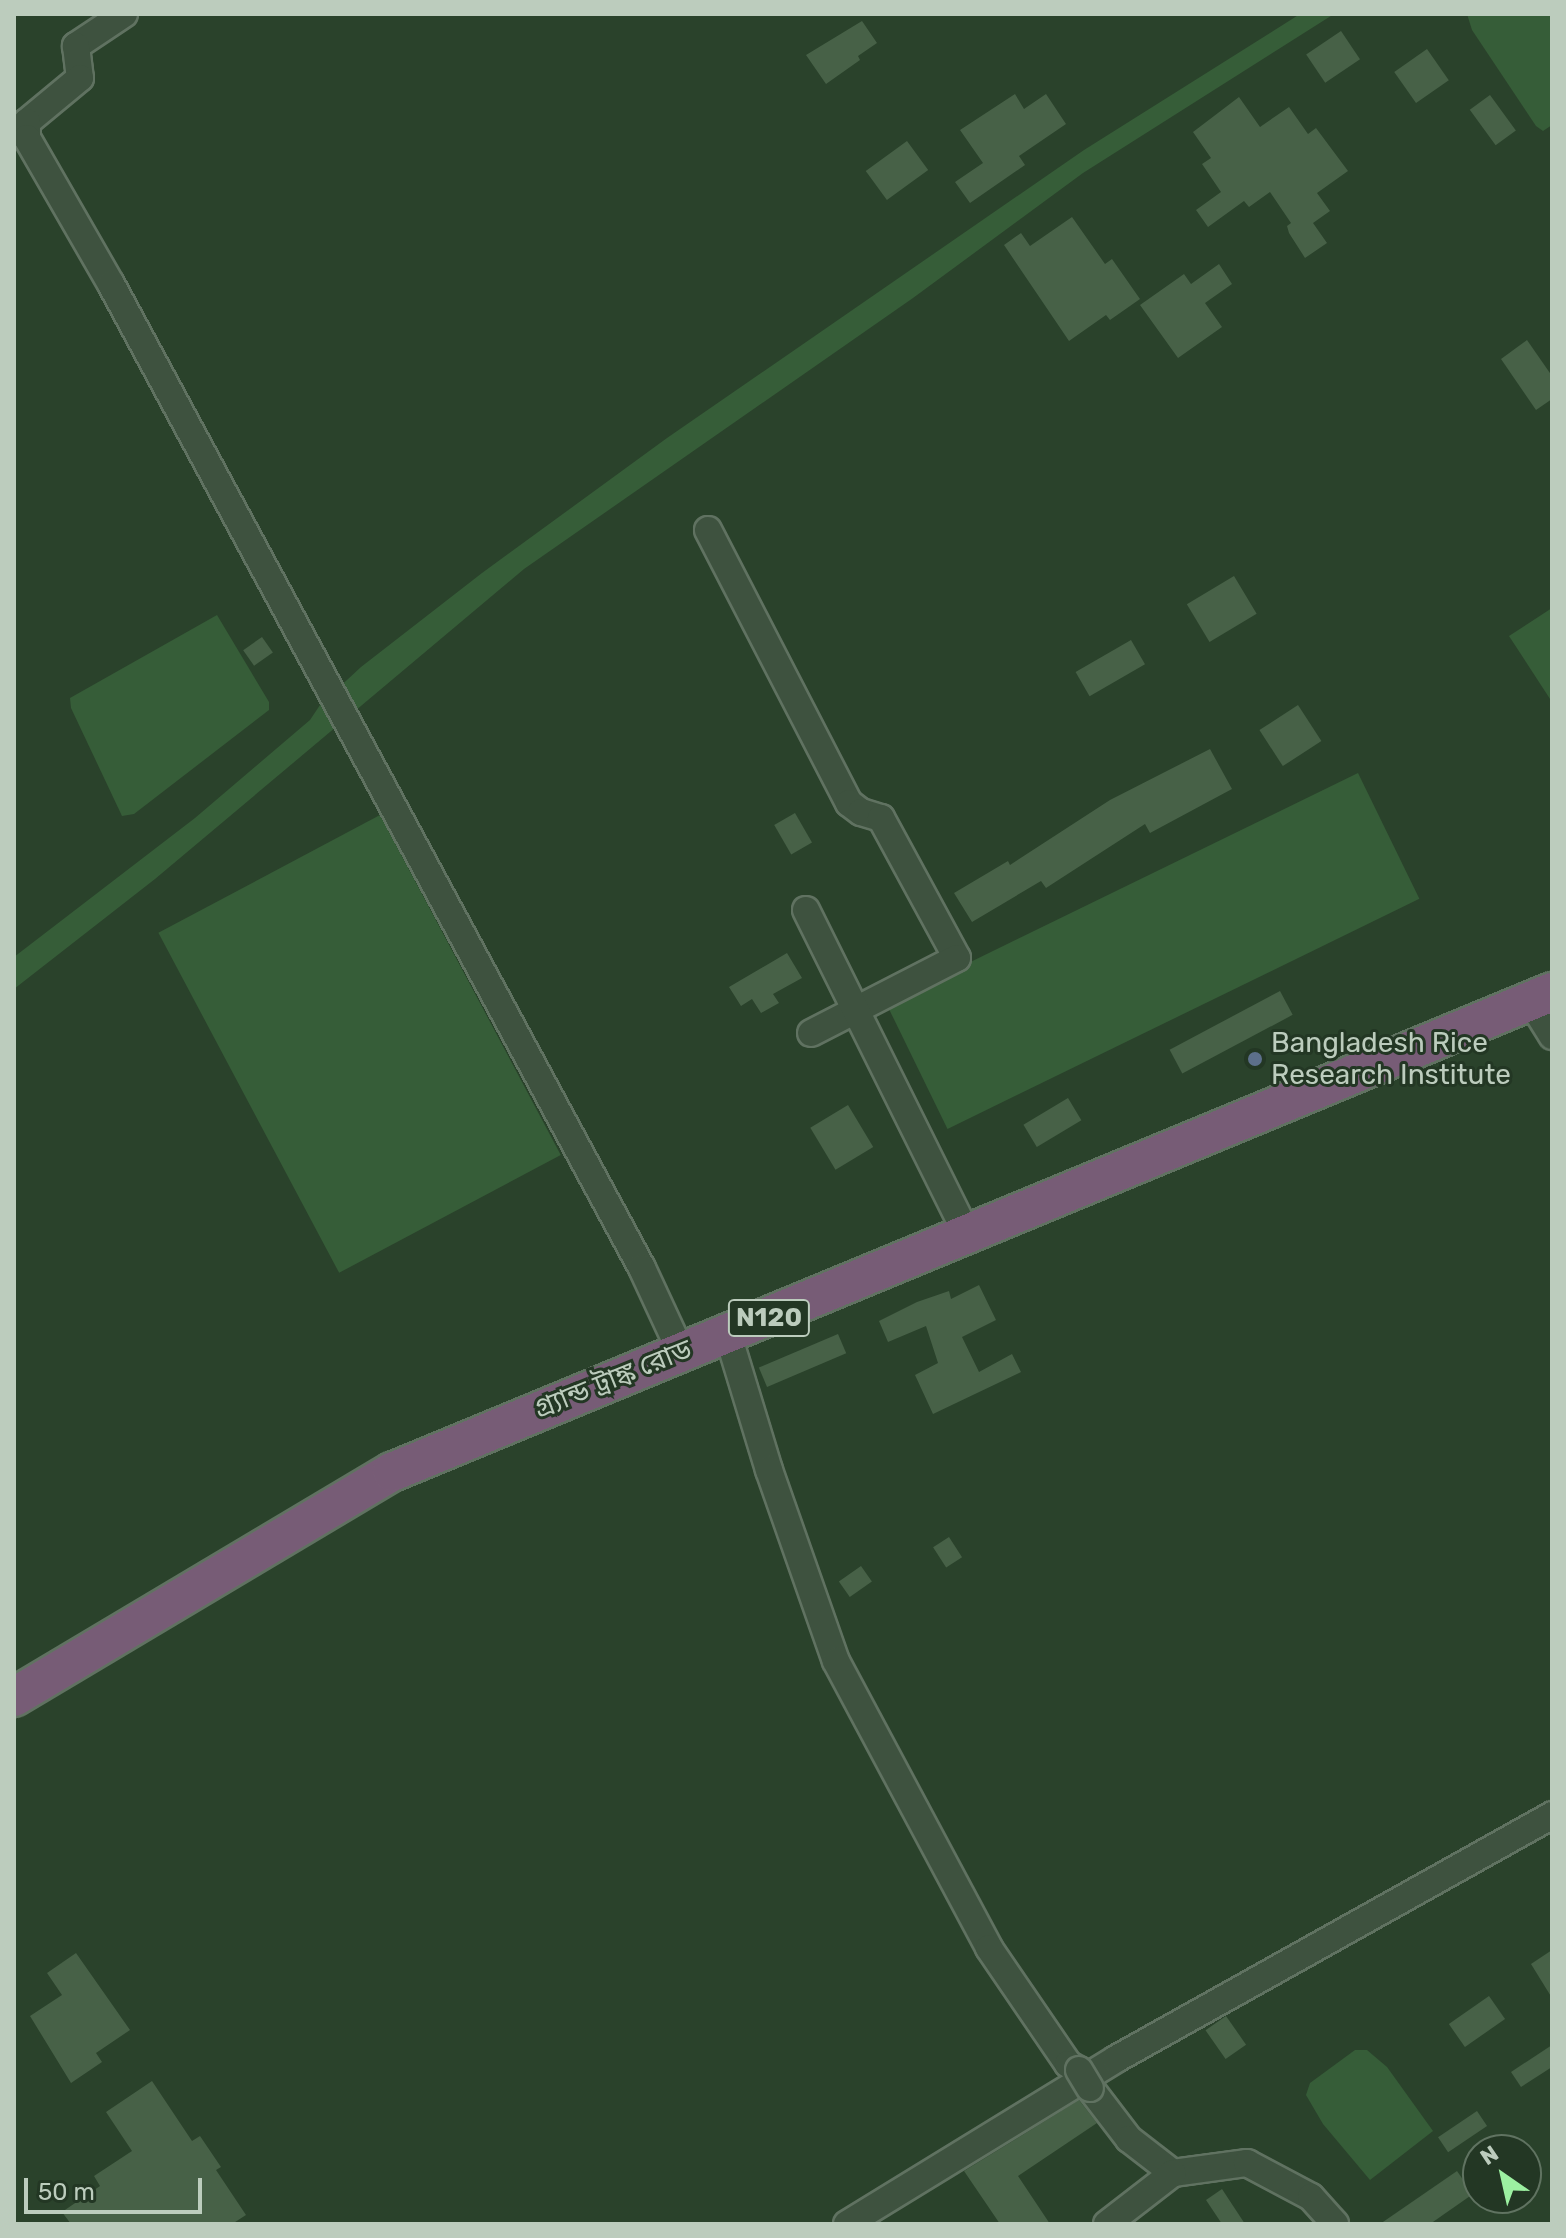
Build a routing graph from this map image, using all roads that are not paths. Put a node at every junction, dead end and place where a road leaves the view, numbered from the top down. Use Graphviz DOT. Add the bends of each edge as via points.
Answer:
graph roads {
  1 [pos="124,14"];
  2 [pos="708,530"];
  3 [pos="806,910"];
  4 [pos="1541,997"];
  5 [pos="857,1011"];
  6 [pos="811,1033"];
  7 [pos="1552,1036"];
  8 [pos="966,1232"];
  9 [pos="728,1335"];
  10 [pos="680,1350"];
  11 [pos="14,1697"];
  12 [pos="1552,1815"];
  13 [pos="1173,2173"];
  14 [pos="847,2224"];
  15 [pos="1107,2224"];
  16 [pos="1335,2224"];
  1 -- 10 [label="street" via="76,46 80,78 27,122 27,138 642,1268"];
  2 -- 5 [label="street" via="849,803 881,818 957,958"];
  3 -- 5 [label="street"];
  4 -- 7 [label="street"];
  4 -- 8 [label="highway, গ্র্যান্ড ট্রাঙ্ক রোড / N120"];
  5 -- 6 [label="street"];
  5 -- 8 [label="street"];
  8 -- 9 [label="highway, গ্র্যান্ড ট্রাঙ্ক রোড / N120"];
  9 -- 10 [label="highway, গ্র্যান্ড ট্রাঙ্ক রোড / N120"];
  9 -- 13 [label="street" via="836,1661 989,1948 1068,2064 1129,2139"];
  10 -- 11 [label="highway, গ্র্যান্ড ট্রাঙ্ক রোড / N120" via="392,1472"];
  12 -- 14 [label="street" via="1116,2059"];
  13 -- 15 [label="street"];
  13 -- 16 [label="street" via="1247,2163 1311,2197"];
}
